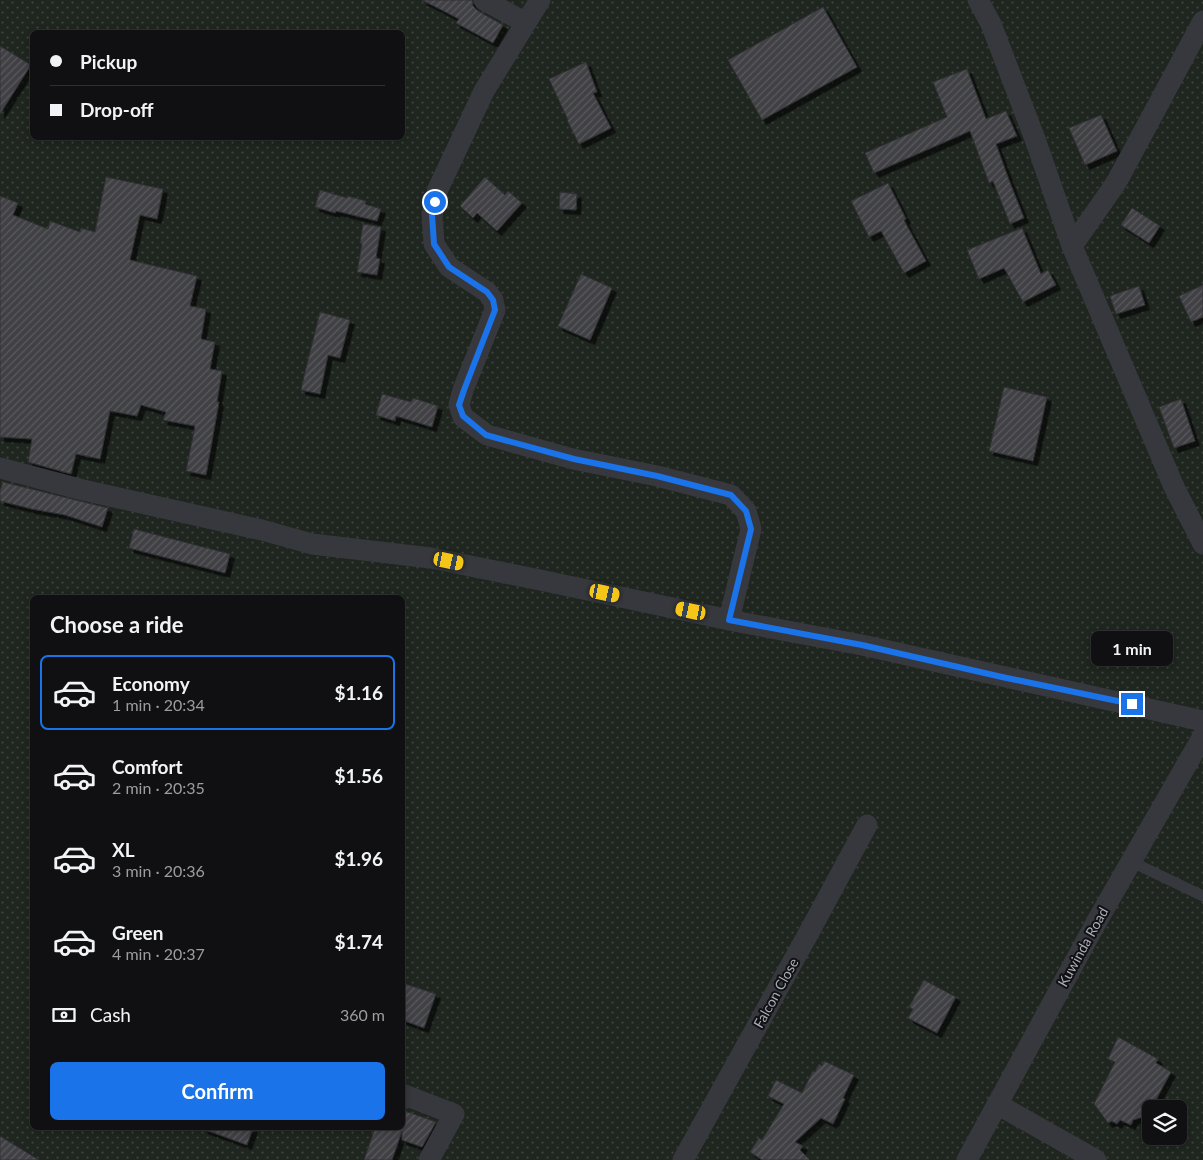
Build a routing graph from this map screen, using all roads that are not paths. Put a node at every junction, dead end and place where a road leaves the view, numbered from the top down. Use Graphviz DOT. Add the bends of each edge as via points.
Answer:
graph roads {
  1 [pos="484,0"];
  2 [pos="540,0"];
  3 [pos="978,0"];
  4 [pos="1203,21"];
  5 [pos="526,24"];
  6 [pos="1072,246"];
  7 [pos="0,468"];
  8 [pos="1203,544"];
  9 [pos="729,620"];
  10 [pos="1203,721"];
  11 [pos="1203,736"];
  12 [pos="867,825"];
  13 [pos="1130,861"];
  14 [pos="1203,896"];
  15 [pos="405,1095"];
  16 [pos="997,1104"];
  17 [pos="429,1160"];
  18 [pos="683,1160"];
  19 [pos="967,1160"];
  20 [pos="1096,1160"];
  1 -- 5 [label="street"];
  2 -- 5 [label="street"];
  3 -- 6 [label="street" via="1008,68"];
  4 -- 6 [label="street" via="1116,183"];
  5 -- 9 [label="street" via="484,91 438,188 432,215 434,244 449,267 487,292 495,310 464,390 459,405 461,411 486,435 731,495 746,511 751,529"];
  6 -- 8 [label="street" via="1174,487"];
  7 -- 9 [label="street" via="312,544 431,558"];
  9 -- 10 [label="street" via="862,645"];
  11 -- 13 [label="street, Kuwinda Road"];
  12 -- 18 [label="street, Falcon Close"];
  13 -- 14 [label="lane"];
  13 -- 16 [label="street, Kuwinda Road"];
  15 -- 17 [label="street" via="454,1114"];
  16 -- 19 [label="street, Kuwinda Road"];
  16 -- 20 [label="street"];
}
